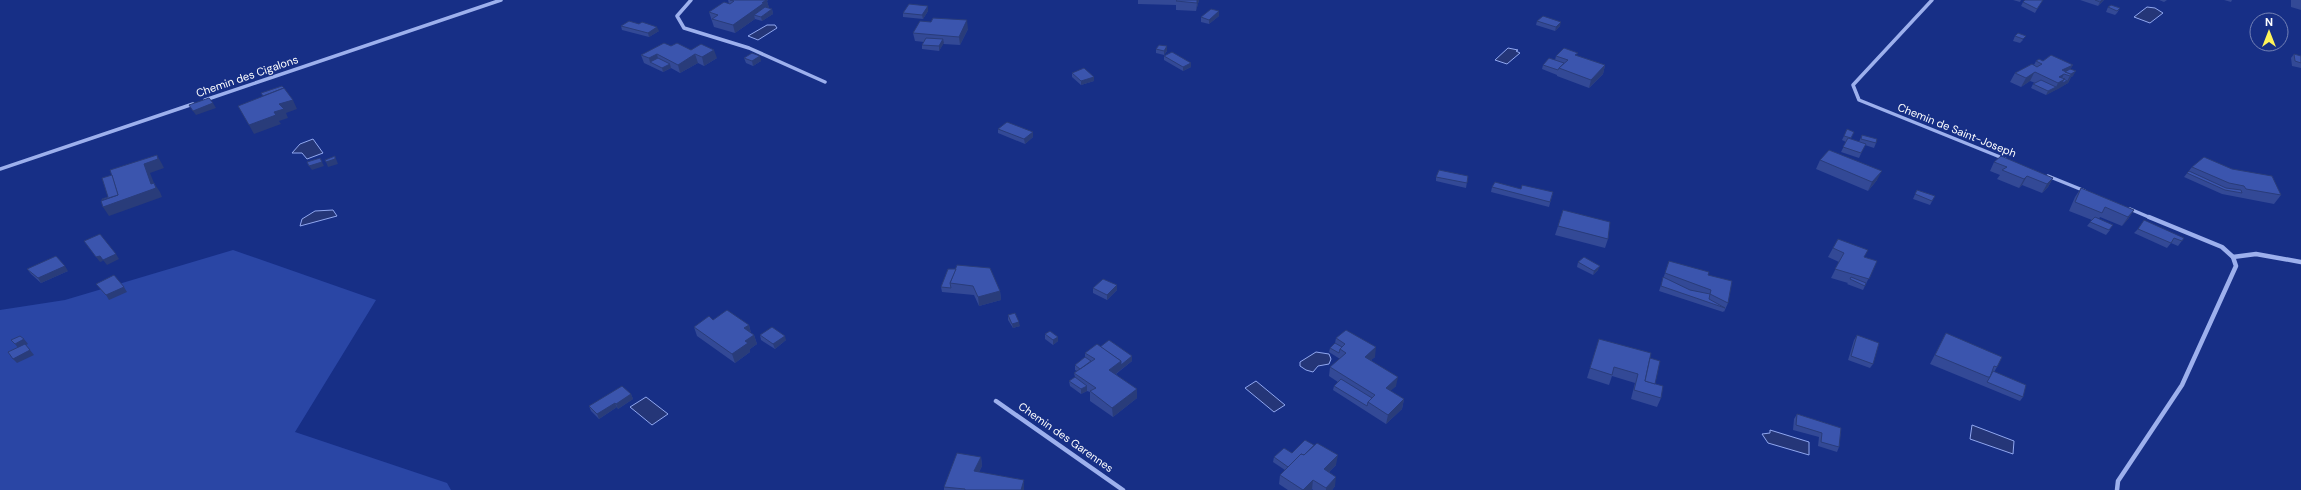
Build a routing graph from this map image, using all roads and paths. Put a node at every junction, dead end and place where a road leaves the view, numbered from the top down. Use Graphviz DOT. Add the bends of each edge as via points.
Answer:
graph roads {
  1 [pos="500,0"];
  2 [pos="691,0"];
  3 [pos="1932,0"];
  4 [pos="825,82"];
  5 [pos="202,101"];
  6 [pos="195,103"];
  7 [pos="2008,160"];
  8 [pos="0,169"];
  9 [pos="2045,175"];
  10 [pos="2089,193"];
  11 [pos="2126,208"];
  12 [pos="2234,257"];
  13 [pos="2301,262"];
  14 [pos="996,401"];
  15 [pos="1123,490"];
  16 [pos="2118,490"];
  1 -- 5 [label="street, Chemin des Cigalons"];
  2 -- 4 [label="street" via="677,16 684,28 749,48"];
  3 -- 7 [label="street, Chemin de Saint-Joseph" via="1853,85 1859,100"];
  6 -- 8 [label="street, Chemin des Cigalons"];
  9 -- 10 [label="street"];
  11 -- 12 [label="street" via="2222,247"];
  12 -- 13 [label="street" via="2256,254"];
  12 -- 16 [label="street" via="2236,266 2182,384 2118,481"];
  14 -- 15 [label="street, Chemin des Garennes"];
}
